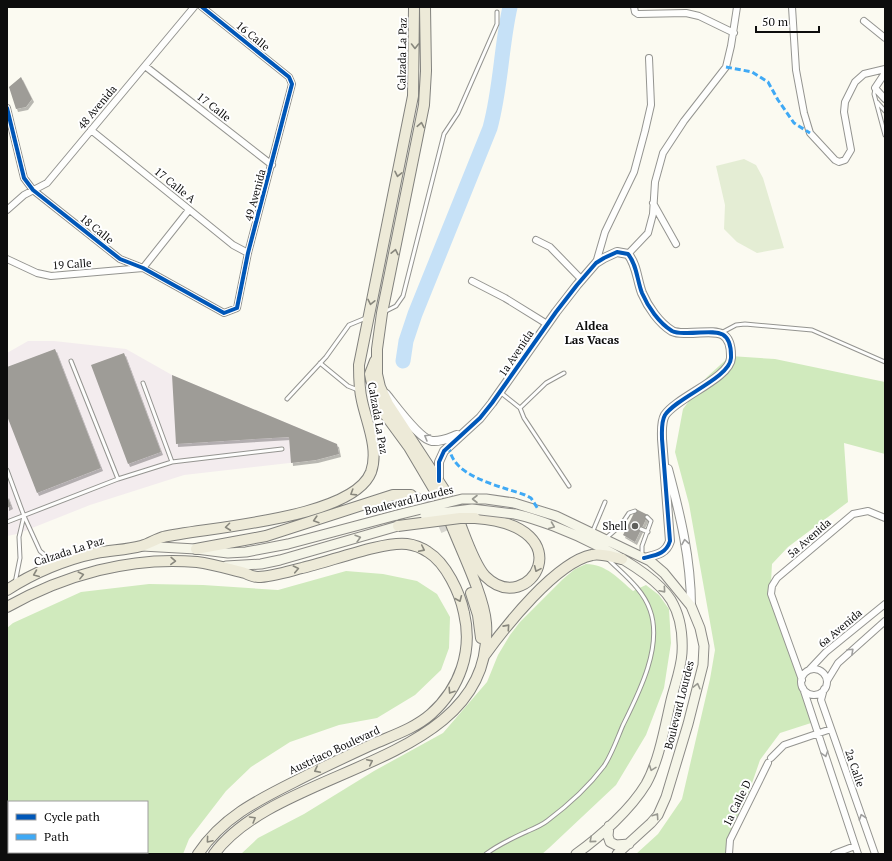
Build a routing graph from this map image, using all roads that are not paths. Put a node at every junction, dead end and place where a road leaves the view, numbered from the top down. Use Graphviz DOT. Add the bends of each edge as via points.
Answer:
graph roads {
  1 [pos="194,7"];
  2 [pos="202,7"];
  3 [pos="414,7"];
  4 [pos="425,7"];
  5 [pos="634,7"];
  6 [pos="737,7"];
  7 [pos="792,7"];
  8 [pos="497,12"];
  9 [pos="864,21"];
  10 [pos="734,33"];
  11 [pos="885,38"];
  12 [pos="649,58"];
  13 [pos="145,66"];
  14 [pos="885,69"];
  15 [pos="885,73"];
  16 [pos="291,80"];
  17 [pos="875,88"];
  18 [pos="885,99"];
  19 [pos="876,101"];
  20 [pos="7,108"];
  21 [pos="885,111"];
  22 [pos="91,130"];
  23 [pos="885,135"];
  24 [pos="272,165"];
  25 [pos="33,190"];
  26 [pos="653,203"];
  27 [pos="7,210"];
  28 [pos="190,210"];
  29 [pos="536,240"];
  30 [pos="676,244"];
  31 [pos="248,253"];
  32 [pos="628,254"];
  33 [pos="7,259"];
  34 [pos="596,263"];
  35 [pos="143,268"];
  36 [pos="582,280"];
  37 [pos="472,281"];
  38 [pos="231,312"];
  39 [pos="382,313"];
  40 [pos="368,317"];
  41 [pos="547,324"];
  42 [pos="721,332"];
  43 [pos="376,357"];
  44 [pos="71,361"];
  45 [pos="885,362"];
  46 [pos="320,363"];
  47 [pos="564,373"];
  48 [pos="144,383"];
  49 [pos="380,387"];
  50 [pos="500,392"];
  51 [pos="361,395"];
  52 [pos="288,399"];
  53 [pos="520,408"];
  54 [pos="463,433"];
  55 [pos="282,449"];
  56 [pos="663,449"];
  57 [pos="172,462"];
  58 [pos="7,470"];
  59 [pos="118,479"];
  60 [pos="439,481"];
  61 [pos="569,486"];
  62 [pos="411,495"];
  63 [pos="605,502"];
  64 [pos="635,511"];
  65 [pos="24,516"];
  66 [pos="647,517"];
  67 [pos="885,518"];
  68 [pos="625,521"];
  69 [pos="7,522"];
  70 [pos="629,523"];
  71 [pos="398,526"];
  72 [pos="641,529"];
  73 [pos="648,532"];
  74 [pos="592,533"];
  75 [pos="605,539"];
  76 [pos="141,546"];
  77 [pos="196,549"];
  78 [pos="604,555"];
  79 [pos="643,557"];
  80 [pos="622,559"];
  81 [pos="213,565"];
  82 [pos="57,566"];
  83 [pos="11,588"];
  84 [pos="885,604"];
  85 [pos="692,606"];
  86 [pos="7,607"];
  87 [pos="885,621"];
  88 [pos="483,658"];
  89 [pos="809,670"];
  90 [pos="802,680"];
  91 [pos="826,681"];
  92 [pos="803,688"];
  93 [pos="824,689"];
  94 [pos="831,729"];
  95 [pos="818,734"];
  96 [pos="609,826"];
  97 [pos="629,844"];
  98 [pos="855,846"];
  99 [pos="198,854"];
  100 [pos="214,854"];
  101 [pos="486,854"];
  102 [pos="576,854"];
  103 [pos="617,854"];
  104 [pos="729,854"];
  105 [pos="834,854"];
  106 [pos="858,854"];
  107 [pos="875,854"];
  1 -- 13 [label="street, 48 Avenida"];
  2 -- 16 [label="street, 16 Calle"];
  3 -- 40 [label="main road, Calzada La Paz, one-way" via="413,96"];
  39 -- 4 [label="main road, Calzada La Paz, one-way" via="424,105"];
  5 -- 10 [label="street" via="638,14 686,13 699,16"];
  6 -- 10 [label="street"];
  7 -- 14 [label="street" via="796,70 804,113 810,133 835,160 845,160 851,150 844,112 845,102 855,82 864,74"];
  8 -- 39 [label="lane" via="497,24 458,113 444,134 403,296 396,306"];
  9 -- 11 [label="street"];
  10 -- 26 [label="street" via="726,67 662,153"];
  12 -- 34 [label="street" via="651,105 645,131 634,172 606,232"];
  13 -- 22 [label="street, 48 Avenida"];
  13 -- 24 [label="street, 17 Calle"];
  15 -- 17 [label="street"];
  16 -- 24 [label="street, 49 Avenida"];
  17 -- 18 [label="street"];
  17 -- 19 [label="lane"];
  19 -- 21 [label="lane"];
  19 -- 23 [label="lane"];
  20 -- 25 [label="street, 18 Calle" via="24,178"];
  22 -- 25 [label="street, 48 Avenida" via="47,182"];
  22 -- 28 [label="street, 17 Calle A"];
  24 -- 31 [label="street, 49 Avenida"];
  25 -- 27 [label="street, 48 Avenida"];
  25 -- 35 [label="street, 18 Calle" via="120,259"];
  26 -- 30 [label="street"];
  26 -- 32 [label="street" via="648,233"];
  28 -- 31 [label="street, 17 Calle A" via="233,245"];
  28 -- 35 [label="street"];
  29 -- 36 [label="street" via="550,247"];
  31 -- 38 [label="street, 49 Avenida" via="236,308"];
  32 -- 34 [label="street, 1a Avenida" via="617,252"];
  32 -- 42 [label="street" via="643,294 652,311 666,327 675,332"];
  33 -- 35 [label="street, 19 Calle" via="36,273 51,276"];
  34 -- 36 [label="street, 1a Avenida"];
  35 -- 38 [label="street, 18 Calle" via="224,313"];
  36 -- 41 [label="street, 1a Avenida"];
  37 -- 41 [label="street"];
  39 -- 43 [label="main road, Calzada La Paz"];
  40 -- 46 [label="lane" via="349,326"];
  40 -- 51 [label="main road, Calzada La Paz" via="360,361"];
  41 -- 50 [label="street, 1a Avenida"];
  42 -- 45 [label="lane" via="745,324 812,330"];
  42 -- 56 [label="street" via="729,340 730,364 665,415"];
  43 -- 49 [label="main road, Calzada La Paz"];
  43 -- 60 [label="main road, Calzada La Paz" via="370,374 376,402 443,495"];
  44 -- 59 [label="lane"];
  46 -- 51 [label="lane"];
  46 -- 52 [label="lane"];
  47 -- 53 [label="lane" via="546,383"];
  48 -- 57 [label="lane"];
  54 -- 49 [label="street, 1a Avenida, one-way" via="441,440 428,440"];
  49 -- 60 [label="main road, Calzada La Paz" via="388,404"];
  50 -- 53 [label="lane"];
  50 -- 54 [label="street, 1a Avenida" via="480,418"];
  51 -- 76 [label="main road, Calzada La Paz, one-way" via="373,444 374,462 370,474 360,488 349,496 260,523 161,537"];
  53 -- 61 [label="lane"];
  54 -- 60 [label="street, 1a Avenida" via="442,453 439,462"];
  55 -- 57 [label="lane"];
  56 -- 79 [label="street" via="670,541 664,552"];
  85 -- 56 [label="street, one-way" via="691,581 681,516"];
  57 -- 59 [label="lane"];
  58 -- 65 [label="lane"];
  59 -- 65 [label="lane"];
  62 -- 77 [label="main road, one-way" via="393,495 261,537"];
  63 -- 74 [label="lane"];
  64 -- 68 [label="lane" via="629,513"];
  65 -- 69 [label="lane"];
  65 -- 82 [label="lane" via="40,551"];
  65 -- 83 [label="lane" via="19,537 20,558"];
  66 -- 73 [label="lane" via="651,521"];
  67 -- 90 [label="street, 5a Avenida" via="868,511 853,514 777,578 772,586 771,594"];
  68 -- 70 [label="lane"];
  68 -- 75 [label="lane"];
  71 -- 80 [label="main road, Boulevard Lourdes, one-way, bridge" via="425,515 464,509 515,514 555,527"];
  81 -- 71 [label="main road, Boulevard Lourdes, one-way" via="243,566 280,560"];
  71 -- 88 [label="main road, one-way, bridge" via="475,518 507,524 532,537 540,560 537,569 524,584 513,588 500,586 487,578 452,525 485,613"];
  72 -- 73 [label="lane"];
  73 -- 79 [label="lane" via="642,546"];
  74 -- 75 [label="main road, Boulevard Lourdes"];
  74 -- 77 [label="main road, Boulevard Lourdes, one-way, bridge" via="538,509 480,498 458,500 267,549 228,554"];
  75 -- 79 [label="main road, Boulevard Lourdes"];
  76 -- 77 [label="main road, Boulevard Lourdes"];
  76 -- 82 [label="main road, Calzada La Paz" via="94,554"];
  78 -- 80 [label="main road"];
  88 -- 78 [label="main road, one-way" via="503,631 558,573 584,557"];
  78 -- 101 [label="lane" via="637,588 651,611 652,652 641,686 604,766 590,782 546,823 498,844"];
  79 -- 85 [label="main road, Boulevard Lourdes" via="664,573"];
  80 -- 96 [label="main road, Boulevard Lourdes, one-way" via="655,581 672,601 680,625 682,652 660,742 646,783 636,798"];
  86 -- 81 [label="main road, one-way" via="50,585 106,569 162,560"];
  81 -- 99 [label="main road, Austriaco Boulevard, one-way" via="258,577 322,564 381,547 414,545 438,560 452,583 466,622 466,655 458,679 448,695 423,721 333,762 248,806 220,827"];
  82 -- 83 [label="main road, Calzada La Paz, one-way"];
  84 -- 89 [label="street, 6a Avenida" via="826,652"];
  97 -- 85 [label="main road, Boulevard Lourdes, one-way" via="651,823 662,807 690,716 704,654 700,628"];
  91 -- 87 [label="street, one-way" via="838,663"];
  100 -- 88 [label="main road, one-way" via="237,830 266,811 403,746 438,725 471,688"];
  89 -- 90 [label="street"];
  89 -- 91 [label="street" via="819,670"];
  90 -- 92 [label="street"];
  91 -- 93 [label="street"];
  92 -- 93 [label="street" via="815,694"];
  92 -- 95 [label="street"];
  93 -- 94 [label="street, 2a Calle" via="821,700"];
  94 -- 95 [label="street"];
  107 -- 94 [label="street, 2a Calle, one-way"];
  95 -- 98 [label="street, one-way"];
  95 -- 104 [label="street, 1a Calle D" via="784,745 769,760 730,840"];
  96 -- 97 [label="main road" via="610,842 616,845"];
  96 -- 102 [label="main road, Boulevard Lourdes, one-way"];
  97 -- 103 [label="main road, Boulevard Lourdes"];
  98 -- 105 [label="street"];
  98 -- 106 [label="street"];
}
